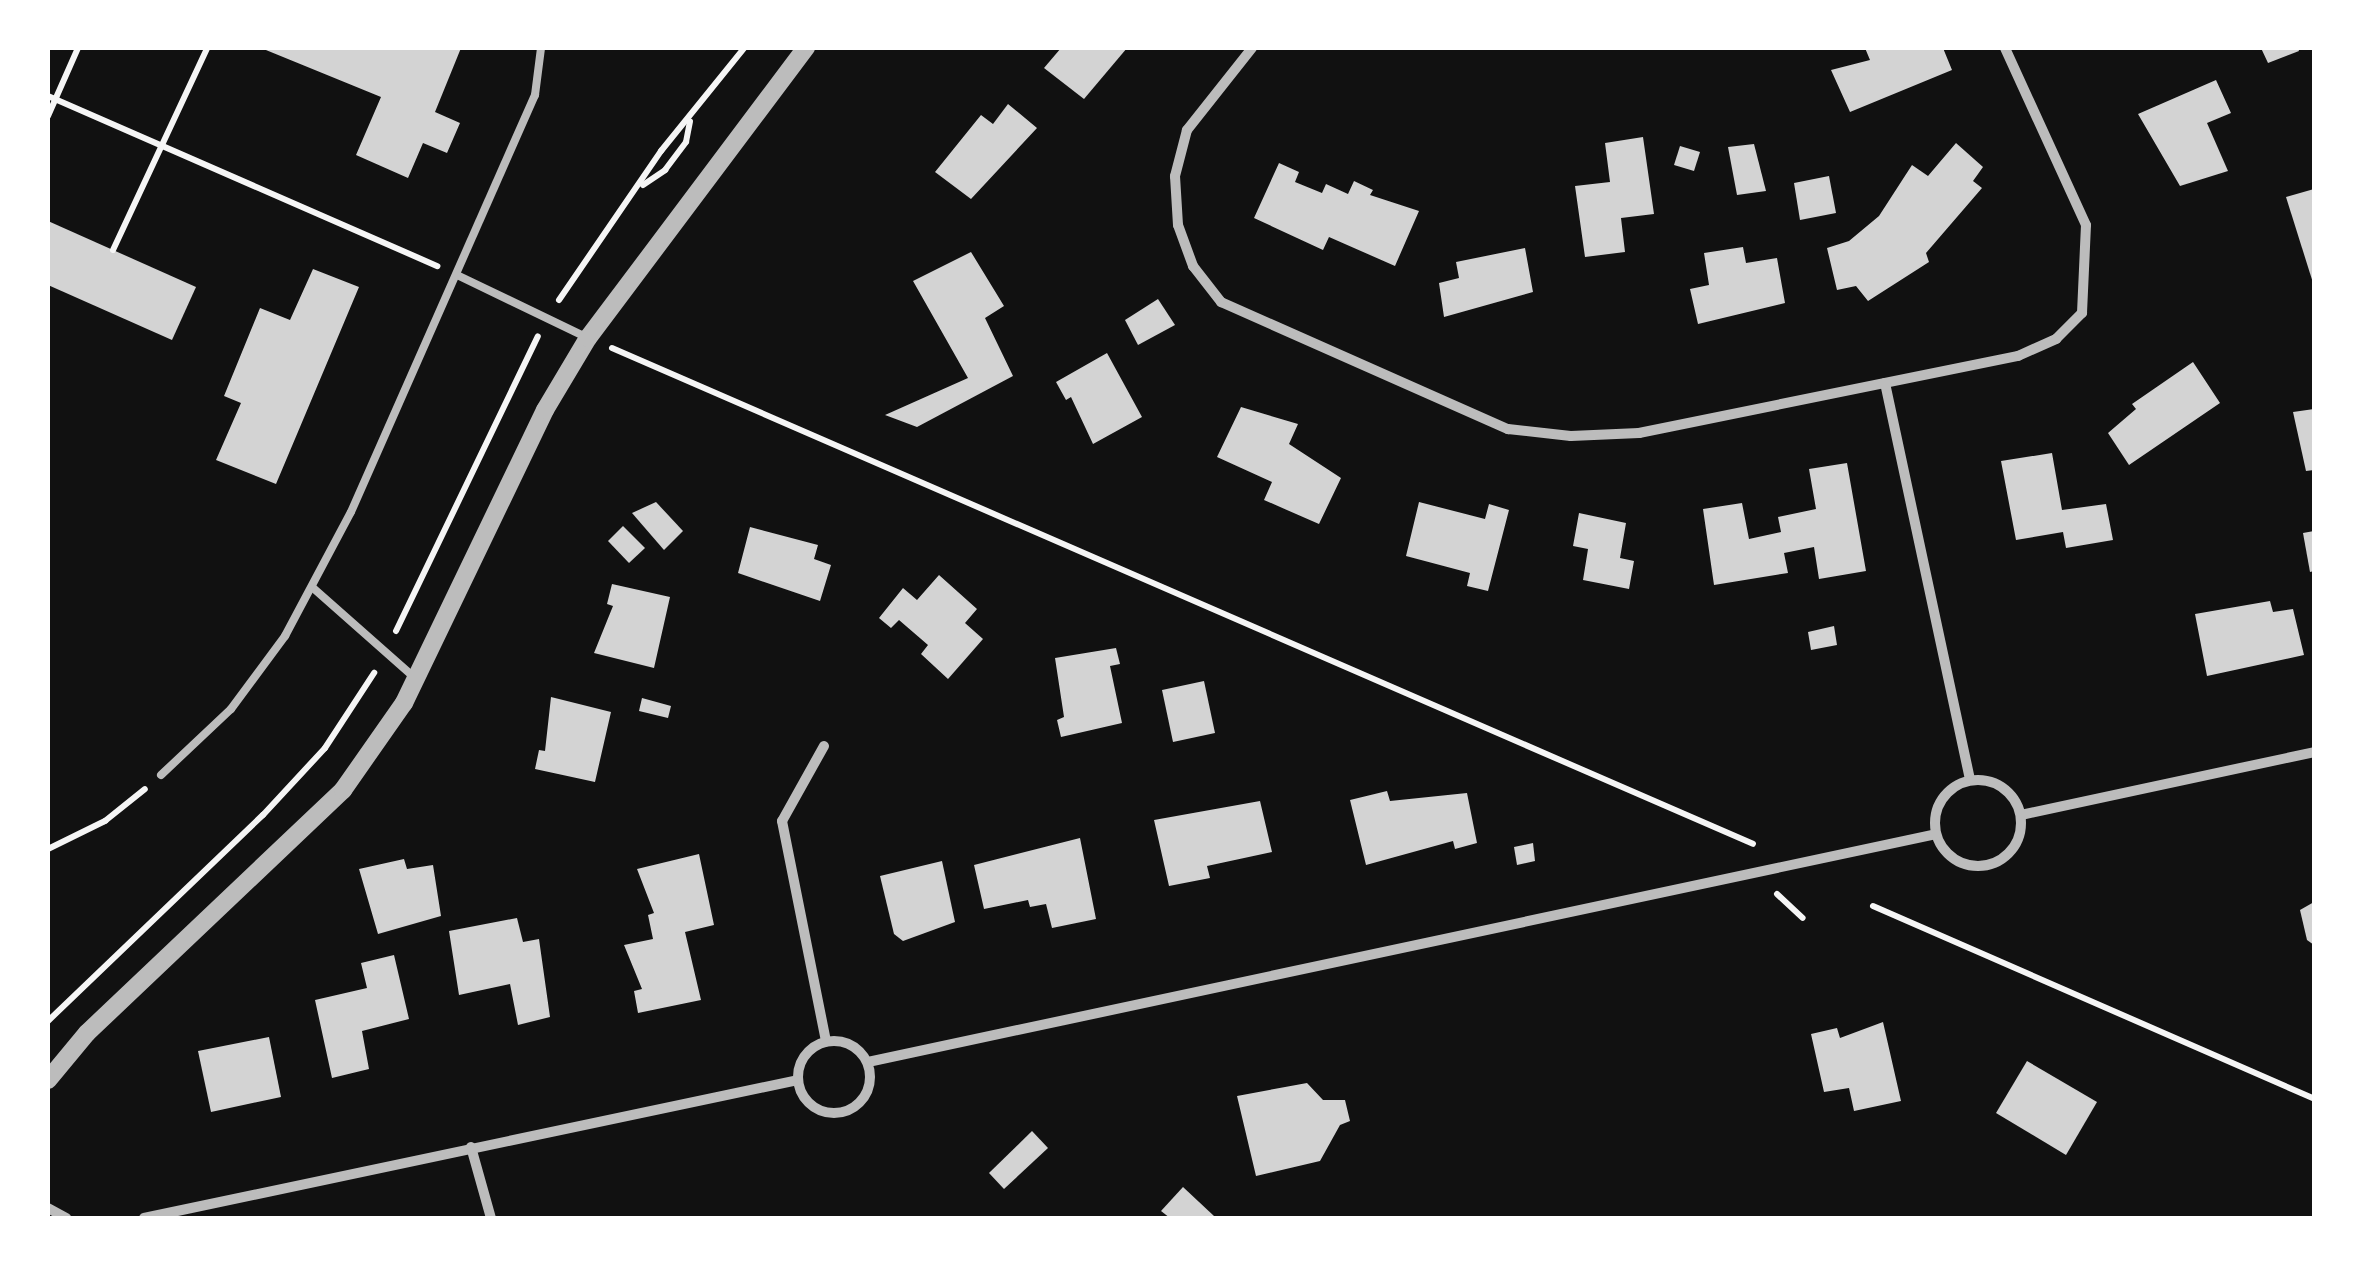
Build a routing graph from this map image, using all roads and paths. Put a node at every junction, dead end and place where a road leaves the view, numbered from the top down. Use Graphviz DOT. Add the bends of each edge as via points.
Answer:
graph roads {
  1 [pos="78,48"];
  2 [pos="207,48"];
  3 [pos="541,48"];
  4 [pos="744,48"];
  5 [pos="806,48"];
  6 [pos="1252,48"];
  7 [pos="2004,48"];
  8 [pos="51,98"];
  9 [pos="48,116"];
  10 [pos="691,118"];
  11 [pos="161,146"];
  12 [pos="638,188"];
  13 [pos="114,250"];
  14 [pos="457,275"];
  15 [pos="546,319"];
  16 [pos="588,338"];
  17 [pos="1885,383"];
  18 [pos="312,587"];
  19 [pos="386,652"];
  20 [pos="416,679"];
  21 [pos="824,746"];
  22 [pos="2314,752"];
  23 [pos="161,775"];
  24 [pos="1970,780"];
  25 [pos="2021,814"];
  26 [pos="1936,834"];
  27 [pos="48,849"];
  28 [pos="1755,872"];
  29 [pos="1872,906"];
  30 [pos="1803,918"];
  31 [pos="48,1021"];
  32 [pos="826,1042"];
  33 [pos="868,1062"];
  34 [pos="48,1080"];
  35 [pos="798,1080"];
  36 [pos="2314,1099"];
  37 [pos="471,1147"];
  38 [pos="48,1208"];
  39 [pos="66,1218"];
  40 [pos="144,1218"];
  41 [pos="491,1218"];
  1 -- 8 [label="path"];
  2 -- 11 [label="path"];
  3 -- 14 [label="lane" via="536,96"];
  4 -- 10 [label="path"];
  5 -- 16 [label="street"];
  6 -- 17 [label="street" via="1188,130 1175,176 1178,226 1194,266 1221,302 1508,429 1570,436 1640,432"];
  7 -- 17 [label="street" via="2086,225 2089,271 2082,313 2056,338 2018,356"];
  8 -- 9 [label="path"];
  8 -- 11 [label="path"];
  10 -- 12 [label="path"];
  10 -- 12 [label="path" via="686,142 665,170"];
  11 -- 13 [label="path"];
  11 -- 14 [label="path"];
  12 -- 15 [label="path"];
  14 -- 15 [label="lane"];
  14 -- 18 [label="lane"];
  15 -- 16 [label="lane"];
  15 -- 19 [label="path"];
  16 -- 20 [label="street" via="546,410"];
  16 -- 28 [label="path" via="1739,834 1755,844 1731,849"];
  17 -- 24 [label="street"];
  18 -- 19 [label="lane"];
  18 -- 23 [label="lane" via="230,709"];
  19 -- 20 [label="lane"];
  19 -- 31 [label="path" via="325,748"];
  20 -- 34 [label="street" via="343,790 87,1033"];
  21 -- 32 [label="street" via="782,821"];
  22 -- 25 [label="street"];
  23 -- 27 [label="path" via="105,821"];
  24 -- 25 [label="street" via="2002,787"];
  24 -- 26 [label="street" via="1941,800"];
  25 -- 26 [label="street" via="2018,841 1988,865 1950,856"];
  26 -- 28 [label="street"];
  28 -- 30 [label="path"];
  28 -- 33 [label="street"];
  29 -- 36 [label="path"];
  32 -- 33 [label="street" via="846,1042"];
  32 -- 35 [label="street" via="808,1051"];
  33 -- 35 [label="street" via="864,1099 843,1112 819,1110"];
  35 -- 37 [label="street"];
  37 -- 40 [label="street"];
  37 -- 41 [label="street"];
  38 -- 39 [label="street"];
}
